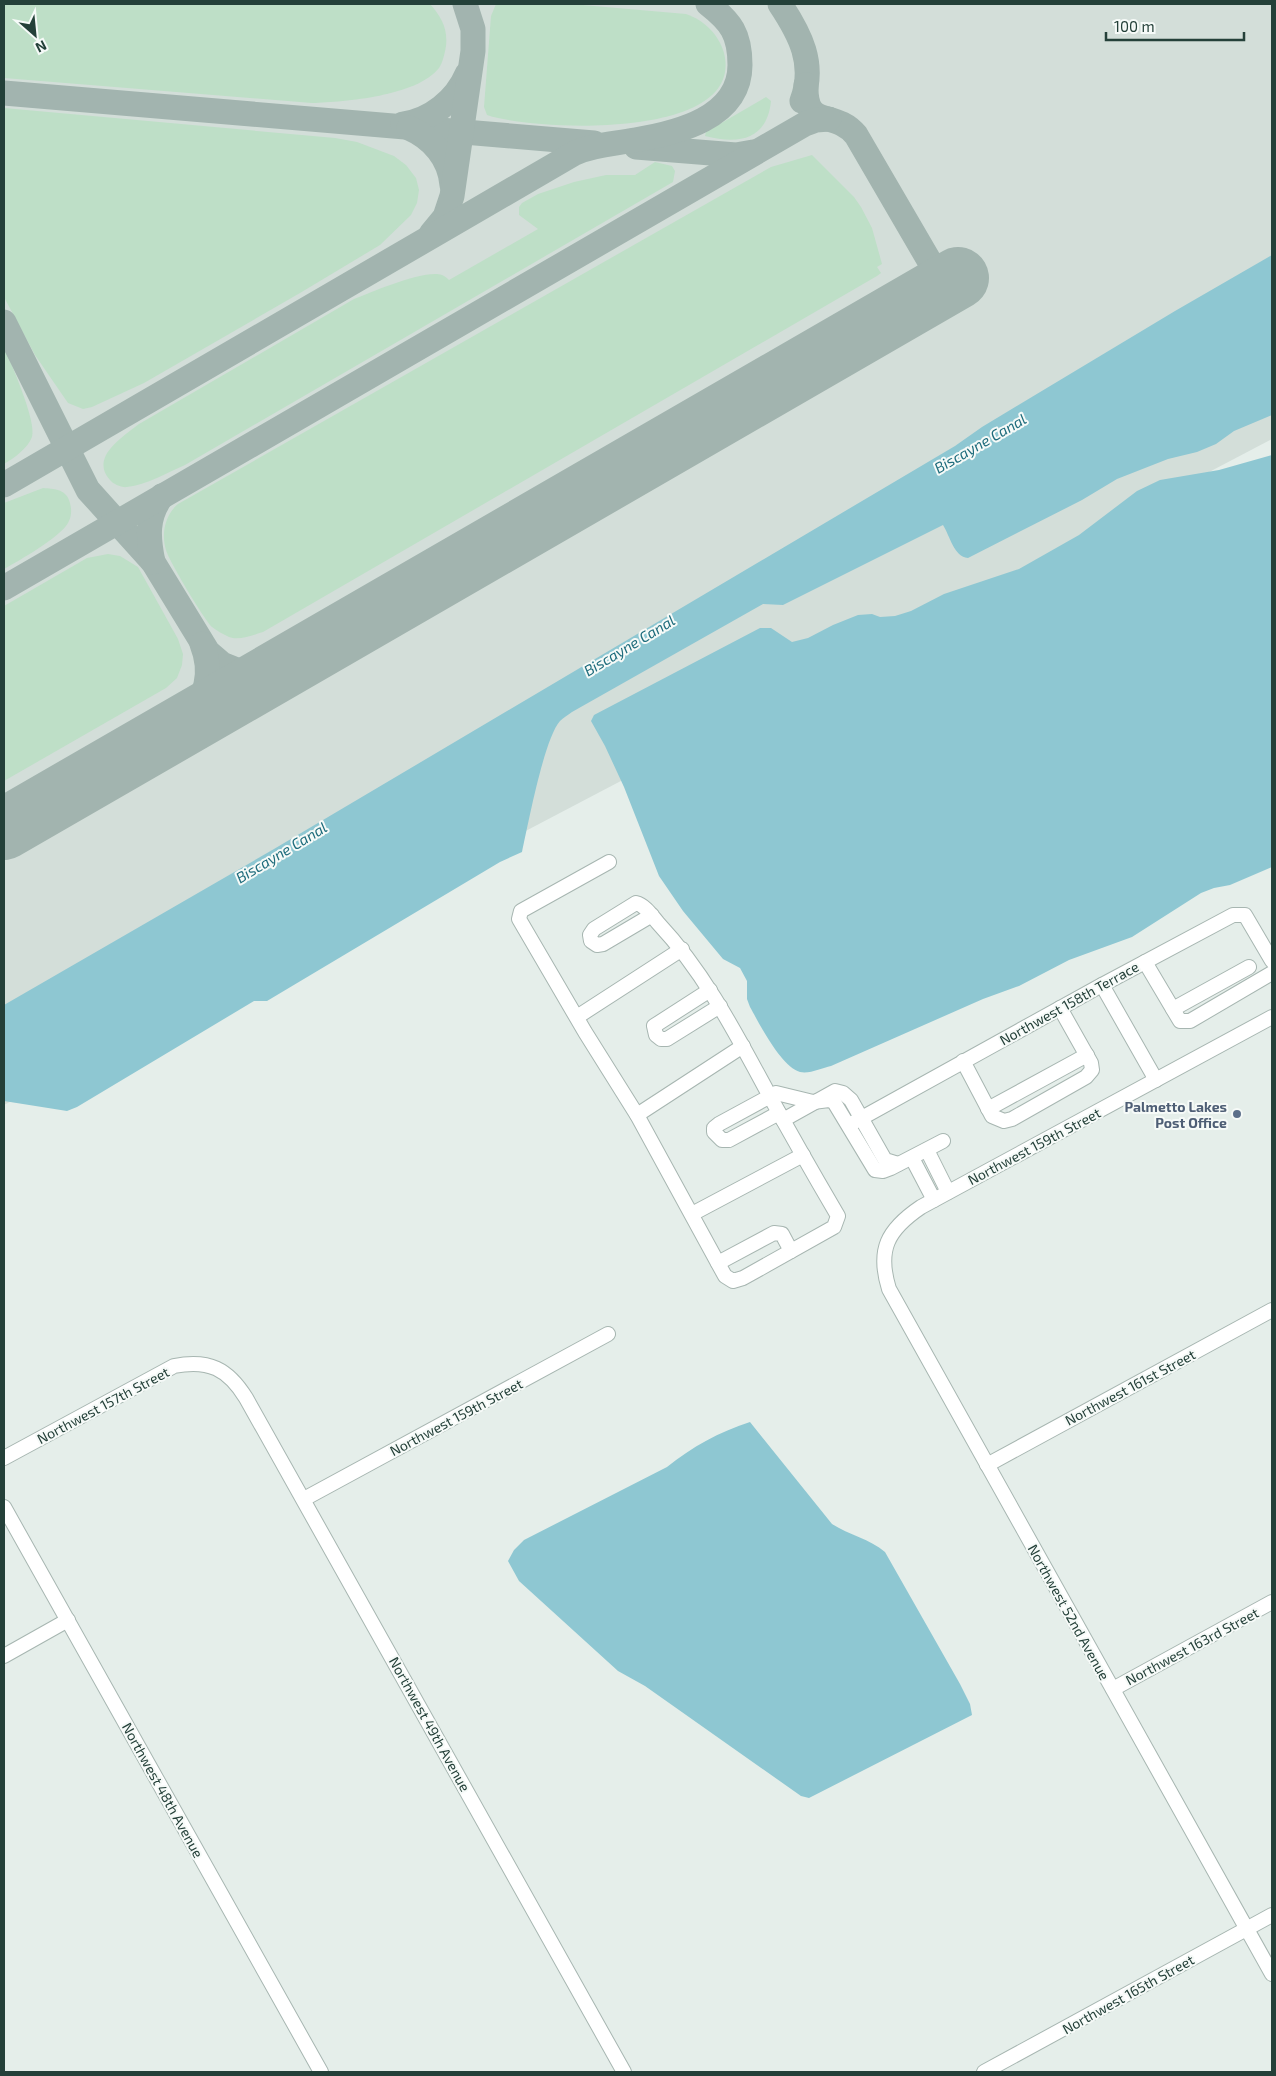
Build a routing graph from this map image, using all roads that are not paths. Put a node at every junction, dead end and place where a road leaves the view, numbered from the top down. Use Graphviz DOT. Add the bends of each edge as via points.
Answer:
graph roads {
  1 [pos="609,862"];
  2 [pos="652,915"];
  3 [pos="682,949"];
  4 [pos="1272,961"];
  5 [pos="1145,962"];
  6 [pos="1249,967"];
  7 [pos="1272,973"];
  8 [pos="1102,985"];
  9 [pos="710,990"];
  10 [pos="720,1006"];
  11 [pos="1060,1008"];
  12 [pos="1173,1009"];
  13 [pos="577,1017"];
  14 [pos="1272,1017"];
  15 [pos="743,1046"];
  16 [pos="1087,1055"];
  17 [pos="963,1061"];
  18 [pos="1156,1080"];
  19 [pos="770,1095"];
  20 [pos="813,1102"];
  21 [pos="988,1109"];
  22 [pos="637,1115"];
  23 [pos="781,1116"];
  24 [pos="855,1121"];
  25 [pos="943,1141"];
  26 [pos="927,1150"];
  27 [pos="803,1155"];
  28 [pos="912,1158"];
  29 [pos="948,1192"];
  30 [pos="934,1200"];
  31 [pos="692,1214"];
  32 [pos="886,1244"];
  33 [pos="791,1251"];
  34 [pos="718,1264"];
  35 [pos="1272,1310"];
  36 [pos="608,1334"];
  37 [pos="231,1378"];
  38 [pos="4,1458"];
  39 [pos="987,1465"];
  40 [pos="304,1499"];
  41 [pos="4,1507"];
  42 [pos="1272,1602"];
  43 [pos="68,1620"];
  44 [pos="4,1656"];
  45 [pos="1113,1689"];
  46 [pos="1272,1915"];
  47 [pos="1247,1929"];
  48 [pos="1272,1974"];
  49 [pos="321,2072"];
  50 [pos="624,2072"];
  51 [pos="984,2072"];
  1 -- 13 [label="street" via="521,911 519,919"];
  2 -- 3 [label="street"];
  3 -- 9 [label="street"];
  3 -- 13 [label="street"];
  4 -- 5 [label="street, Northwest 158th Terrace" via="1245,914 1241,914 1232,915"];
  5 -- 8 [label="street, Northwest 158th Terrace"];
  5 -- 12 [label="street"];
  6 -- 12 [label="street"];
  7 -- 12 [label="street" via="1190,1021 1180,1022"];
  8 -- 11 [label="street, Northwest 158th Terrace"];
  8 -- 18 [label="street"];
  9 -- 10 [label="street"];
  9 -- 10 [label="street" via="654,1026 656,1035 668,1039"];
  10 -- 15 [label="street"];
  11 -- 16 [label="street"];
  11 -- 17 [label="street, Northwest 158th Terrace"];
  13 -- 22 [label="street"];
  14 -- 18 [label="street, Northwest 159th Street"];
  15 -- 19 [label="street"];
  15 -- 22 [label="street"];
  16 -- 21 [label="street"];
  16 -- 21 [label="street" via="1091,1063 1090,1073 1012,1119 998,1119"];
  17 -- 21 [label="street"];
  17 -- 24 [label="street, Northwest 158th Terrace"];
  18 -- 29 [label="street, Northwest 159th Street"];
  19 -- 20 [label="street" via="776,1093"];
  19 -- 23 [label="street"];
  19 -- 23 [label="street" via="719,1124 714,1132 722,1140 729,1140"];
  20 -- 23 [label="street"];
  20 -- 24 [label="street" via="834,1102"];
  22 -- 31 [label="street"];
  23 -- 27 [label="street"];
  24 -- 28 [label="street" via="873,1168 883,1171"];
  25 -- 26 [label="street"];
  26 -- 28 [label="street"];
  26 -- 29 [label="street"];
  27 -- 31 [label="street"];
  27 -- 33 [label="street" via="838,1216 834,1227"];
  28 -- 30 [label="street"];
  29 -- 30 [label="street, Northwest 159th Street"];
  30 -- 32 [label="street, Northwest 159th Street" via="903,1219"];
  31 -- 34 [label="street"];
  32 -- 39 [label="street, Northwest 52nd Avenue" via="884,1274 889,1290"];
  33 -- 34 [label="street" via="733,1281 725,1276"];
  33 -- 34 [label="street" via="782,1234 774,1233"];
  35 -- 39 [label="street, Northwest 161st Street"];
  36 -- 40 [label="street, Northwest 159th Street"];
  37 -- 38 [label="street, Northwest 157th Street" via="203,1364 174,1366"];
  37 -- 40 [label="street, Northwest 49th Avenue" via="246,1398"];
  39 -- 45 [label="street, Northwest 52nd Avenue"];
  40 -- 50 [label="street, Northwest 49th Avenue"];
  41 -- 43 [label="street, Northwest 48th Avenue"];
  42 -- 45 [label="street, Northwest 163rd Street"];
  43 -- 44 [label="street"];
  43 -- 49 [label="street, Northwest 48th Avenue"];
  45 -- 47 [label="street, Northwest 52nd Avenue"];
  46 -- 47 [label="street, Northwest 165th Street"];
  47 -- 48 [label="street, Northwest 52nd Avenue"];
  47 -- 51 [label="street, Northwest 165th Street"];
}
